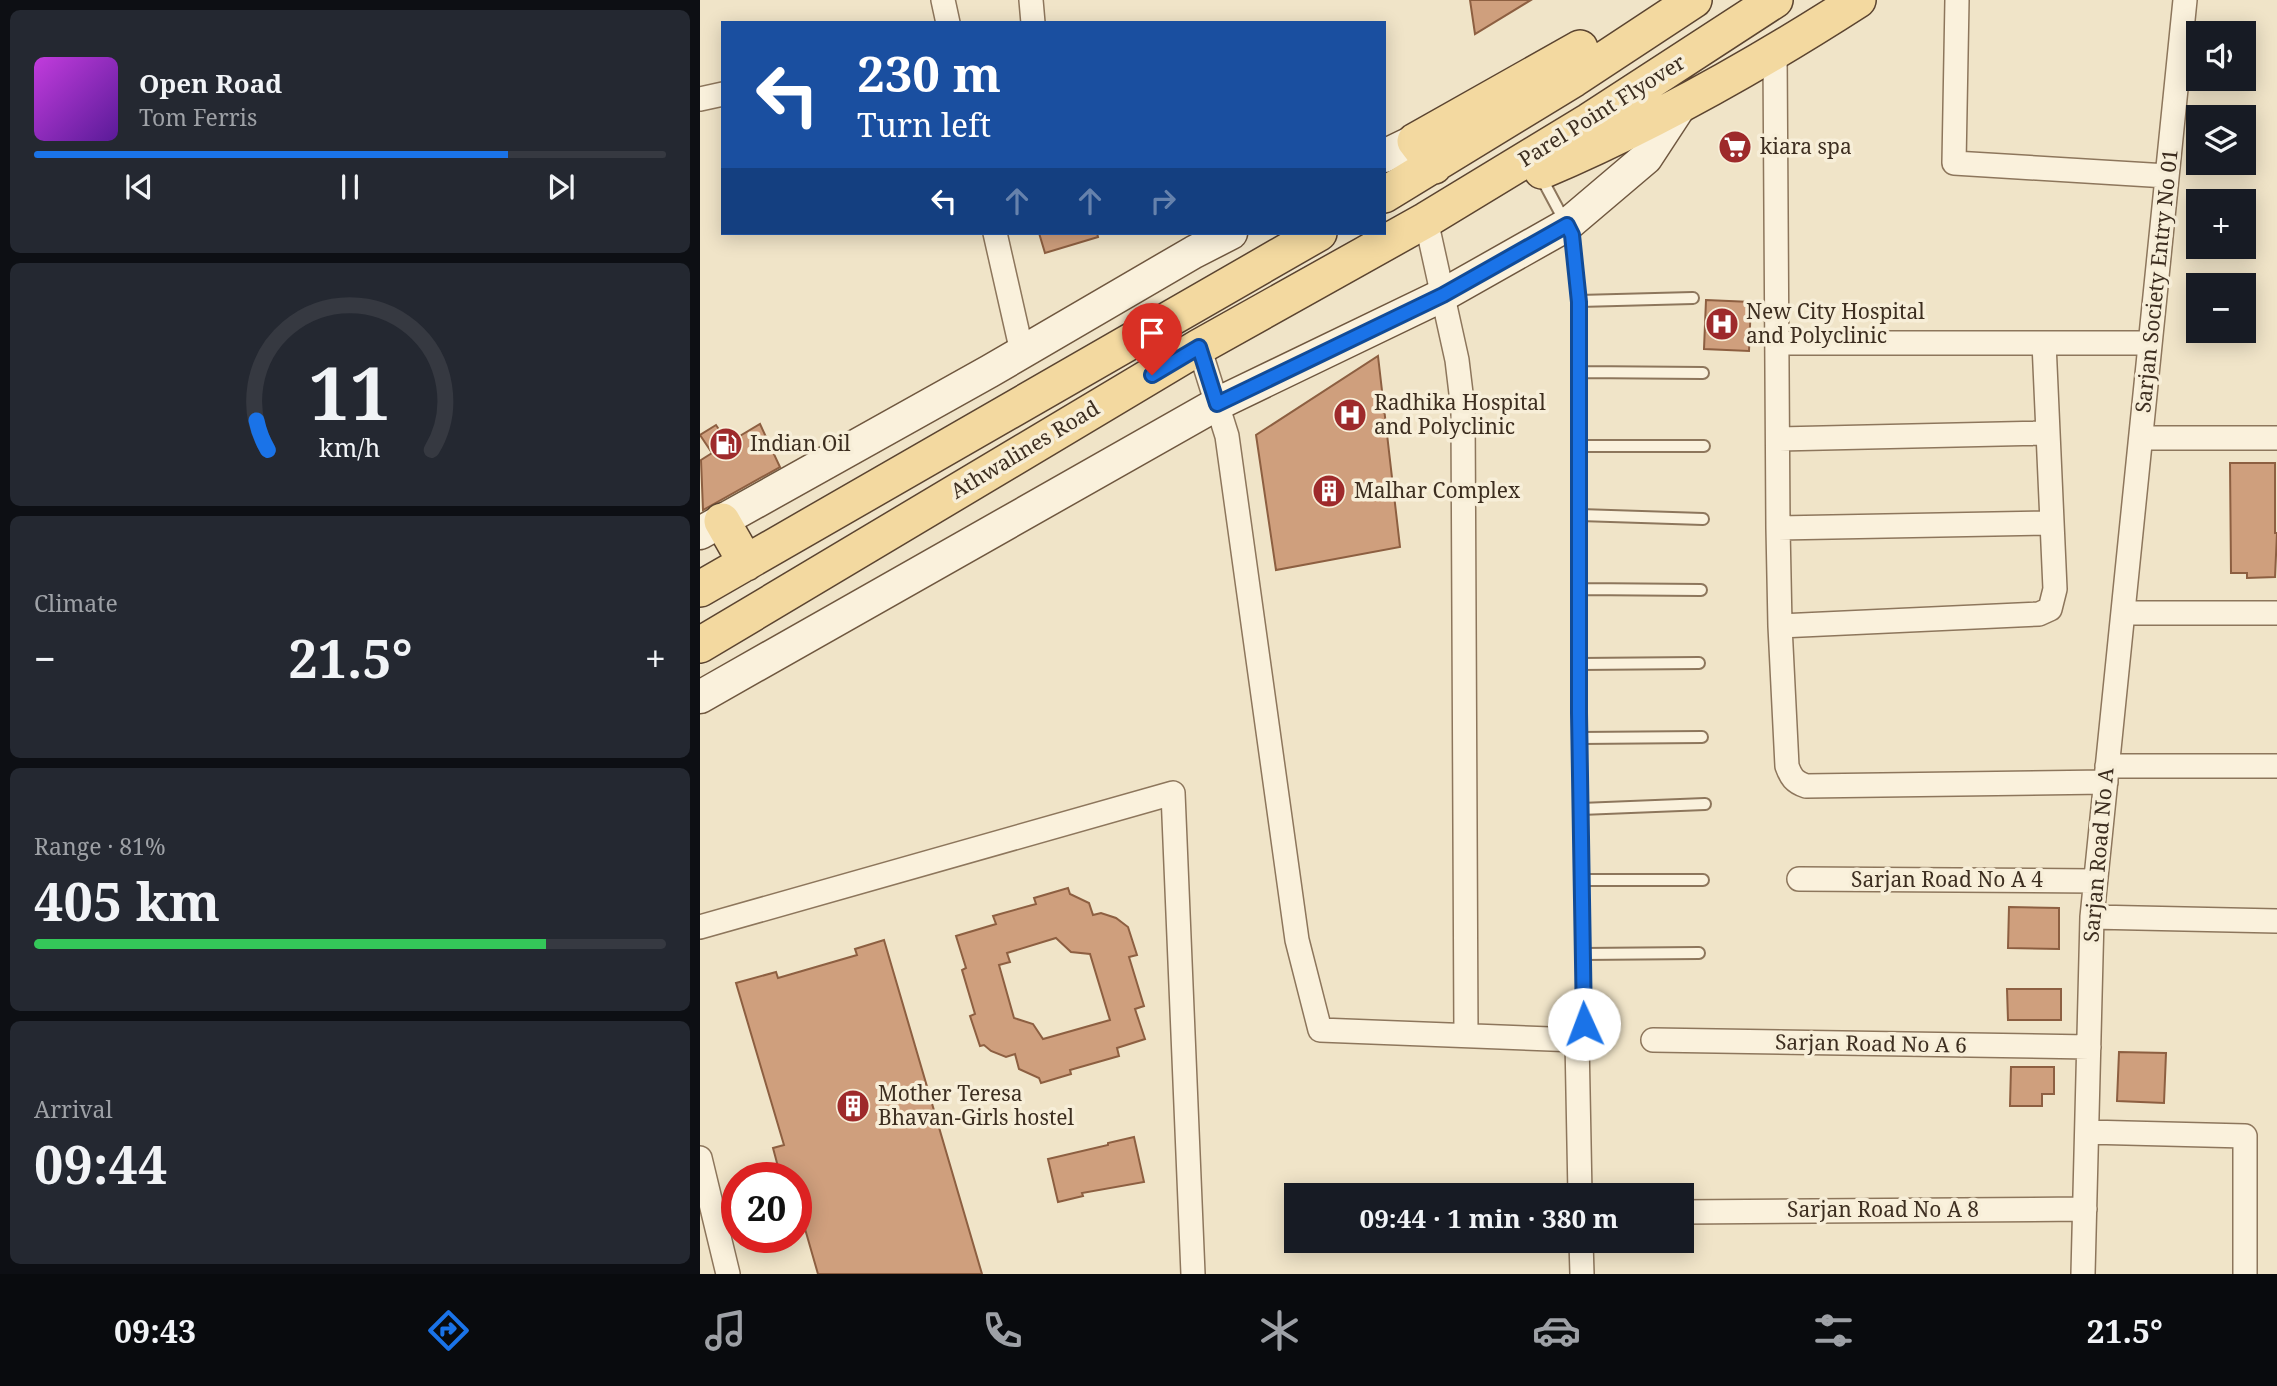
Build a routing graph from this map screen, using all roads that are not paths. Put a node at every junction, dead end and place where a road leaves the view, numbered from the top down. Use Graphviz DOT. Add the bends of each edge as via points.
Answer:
graph roads {
  1 [pos="943,0"];
  2 [pos="1031,0"];
  3 [pos="1656,0"];
  4 [pos="1694,0"];
  5 [pos="1775,0"];
  6 [pos="1858,0"];
  7 [pos="1957,0"];
  8 [pos="2185,0"];
  9 [pos="948,21"];
  10 [pos="1033,21"];
  11 [pos="1775,53"];
  12 [pos="721,94"];
  13 [pos="700,99"];
  14 [pos="1682,103"];
  15 [pos="1425,154"];
  16 [pos="1386,156"];
  17 [pos="1539,172"];
  18 [pos="2167,176"];
  19 [pos="1386,193"];
  20 [pos="1426,220"];
  21 [pos="1567,225"];
  22 [pos="995,235"];
  23 [pos="1222,235"];
  24 [pos="1316,235"];
  25 [pos="1191,242"];
  26 [pos="1443,295"];
  27 [pos="1693,298"];
  28 [pos="1579,302"];
  29 [pos="1778,343"];
  30 [pos="2044,343"];
  31 [pos="2150,343"];
  32 [pos="1199,347"];
  33 [pos="1022,352"];
  34 [pos="1580,372"];
  35 [pos="1703,373"];
  36 [pos="1217,404"];
  37 [pos="2047,433"];
  38 [pos="2141,438"];
  39 [pos="2277,438"];
  40 [pos="1779,439"];
  41 [pos="1580,446"];
  42 [pos="1704,446"];
  43 [pos="1580,515"];
  44 [pos="1703,519"];
  45 [pos="2052,523"];
  46 [pos="711,527"];
  47 [pos="1778,528"];
  48 [pos="746,563"];
  49 [pos="700,589"];
  50 [pos="1580,589"];
  51 [pos="1701,590"];
  52 [pos="2277,612"];
  53 [pos="2123,613"];
  54 [pos="1780,626"];
  55 [pos="700,645"];
  56 [pos="1699,663"];
  57 [pos="1579,664"];
  58 [pos="700,697"];
  59 [pos="1702,737"];
  60 [pos="1579,738"];
  61 [pos="2277,766"];
  62 [pos="2106,774"];
  63 [pos="1705,804"];
  64 [pos="1581,808"];
  65 [pos="1799,879"];
  66 [pos="1581,880"];
  67 [pos="1703,880"];
  68 [pos="2095,881"];
  69 [pos="2092,917"];
  70 [pos="2277,921"];
  71 [pos="700,927"];
  72 [pos="1699,953"];
  73 [pos="1582,954"];
  74 [pos="1584,1024"];
  75 [pos="1466,1035"];
  76 [pos="1653,1040"];
  77 [pos="2089,1047"];
  78 [pos="2087,1132"];
  79 [pos="700,1158"];
  80 [pos="1580,1183"];
  81 [pos="2085,1209"];
  82 [pos="1694,1212"];
  83 [pos="1582,1253"];
  84 [pos="728,1274"];
  85 [pos="1193,1274"];
  86 [pos="1583,1274"];
  87 [pos="2083,1274"];
  88 [pos="2245,1274"];
  1 -- 9 [label="street"];
  2 -- 10 [label="street"];
  3 -- 15 [label="main road"];
  4 -- 15 [label="main road, Parel Point Flyover" via="1574,79"];
  5 -- 20 [label="main road, Parel Point Flyover"];
  6 -- 11 [label="main road"];
  7 -- 18 [label="street" via="1954,163"];
  8 -- 18 [label="street, Sarjan Society Entry No 01"];
  11 -- 14 [label="main road"];
  11 -- 29 [label="street"];
  12 -- 13 [label="street"];
  14 -- 17 [label="main road" via="1608,143"];
  14 -- 21 [label="street" via="1646,158"];
  15 -- 16 [label="street"];
  15 -- 19 [label="main road"];
  17 -- 20 [label="main road"];
  17 -- 21 [label="lane"];
  18 -- 31 [label="street, Sarjan Society Entry No 01"];
  20 -- 26 [label="street"];
  20 -- 32 [label="main road, Athwalines Road"];
  21 -- 26 [label="street"];
  21 -- 28 [label="lane"];
  22 -- 33 [label="street"];
  23 -- 25 [label="street"];
  24 -- 48 [label="main road, Athwalines Road"];
  25 -- 33 [label="street"];
  26 -- 36 [label="street"];
  26 -- 75 [label="street" via="1463,410"];
  27 -- 28 [label="lane"];
  28 -- 34 [label="lane"];
  29 -- 30 [label="street"];
  29 -- 40 [label="street"];
  30 -- 31 [label="street"];
  30 -- 37 [label="street"];
  31 -- 38 [label="street, Sarjan Society Entry No 01"];
  32 -- 36 [label="street"];
  32 -- 55 [label="main road, Athwalines Road"];
  33 -- 46 [label="street"];
  34 -- 35 [label="lane"];
  34 -- 41 [label="lane"];
  36 -- 58 [label="street"];
  36 -- 75 [label="street" via="1227,436 1297,940 1320,1030"];
  37 -- 40 [label="street"];
  37 -- 45 [label="street"];
  38 -- 39 [label="street"];
  38 -- 53 [label="street, Sarjan Road No A"];
  40 -- 47 [label="street"];
  41 -- 42 [label="lane"];
  41 -- 43 [label="lane"];
  43 -- 44 [label="lane"];
  43 -- 50 [label="lane"];
  45 -- 47 [label="street"];
  45 -- 54 [label="street" via="2054,596 2046,612"];
  46 -- 48 [label="main road"];
  47 -- 54 [label="street"];
  48 -- 49 [label="main road, Athwalines Road"];
  50 -- 51 [label="lane"];
  50 -- 57 [label="lane"];
  52 -- 53 [label="street"];
  53 -- 62 [label="street, Sarjan Road No A"];
  54 -- 62 [label="street" via="1787,766 1797,783"];
  56 -- 57 [label="lane"];
  57 -- 60 [label="lane"];
  59 -- 60 [label="lane"];
  60 -- 64 [label="lane"];
  61 -- 62 [label="street"];
  62 -- 68 [label="street, Sarjan Road No A"];
  63 -- 64 [label="lane"];
  64 -- 66 [label="lane"];
  65 -- 68 [label="street, Sarjan Road No A 4"];
  66 -- 67 [label="lane"];
  66 -- 73 [label="lane"];
  68 -- 69 [label="street, Sarjan Road No A"];
  69 -- 70 [label="street"];
  69 -- 77 [label="street, Sarjan Road No A"];
  71 -- 85 [label="street" via="1173,793"];
  72 -- 73 [label="lane"];
  73 -- 74 [label="lane"];
  75 -- 80 [label="street" via="1577,1040"];
  76 -- 77 [label="street, Sarjan Road No A 6"];
  77 -- 78 [label="street, Sarjan Road No A"];
  78 -- 81 [label="street, Sarjan Road No A"];
  78 -- 88 [label="street" via="2245,1136"];
  79 -- 84 [label="street"];
  81 -- 82 [label="street, Sarjan Road No A 8"];
  81 -- 87 [label="street, Sarjan Road No A"];
  83 -- 86 [label="street"];
}
